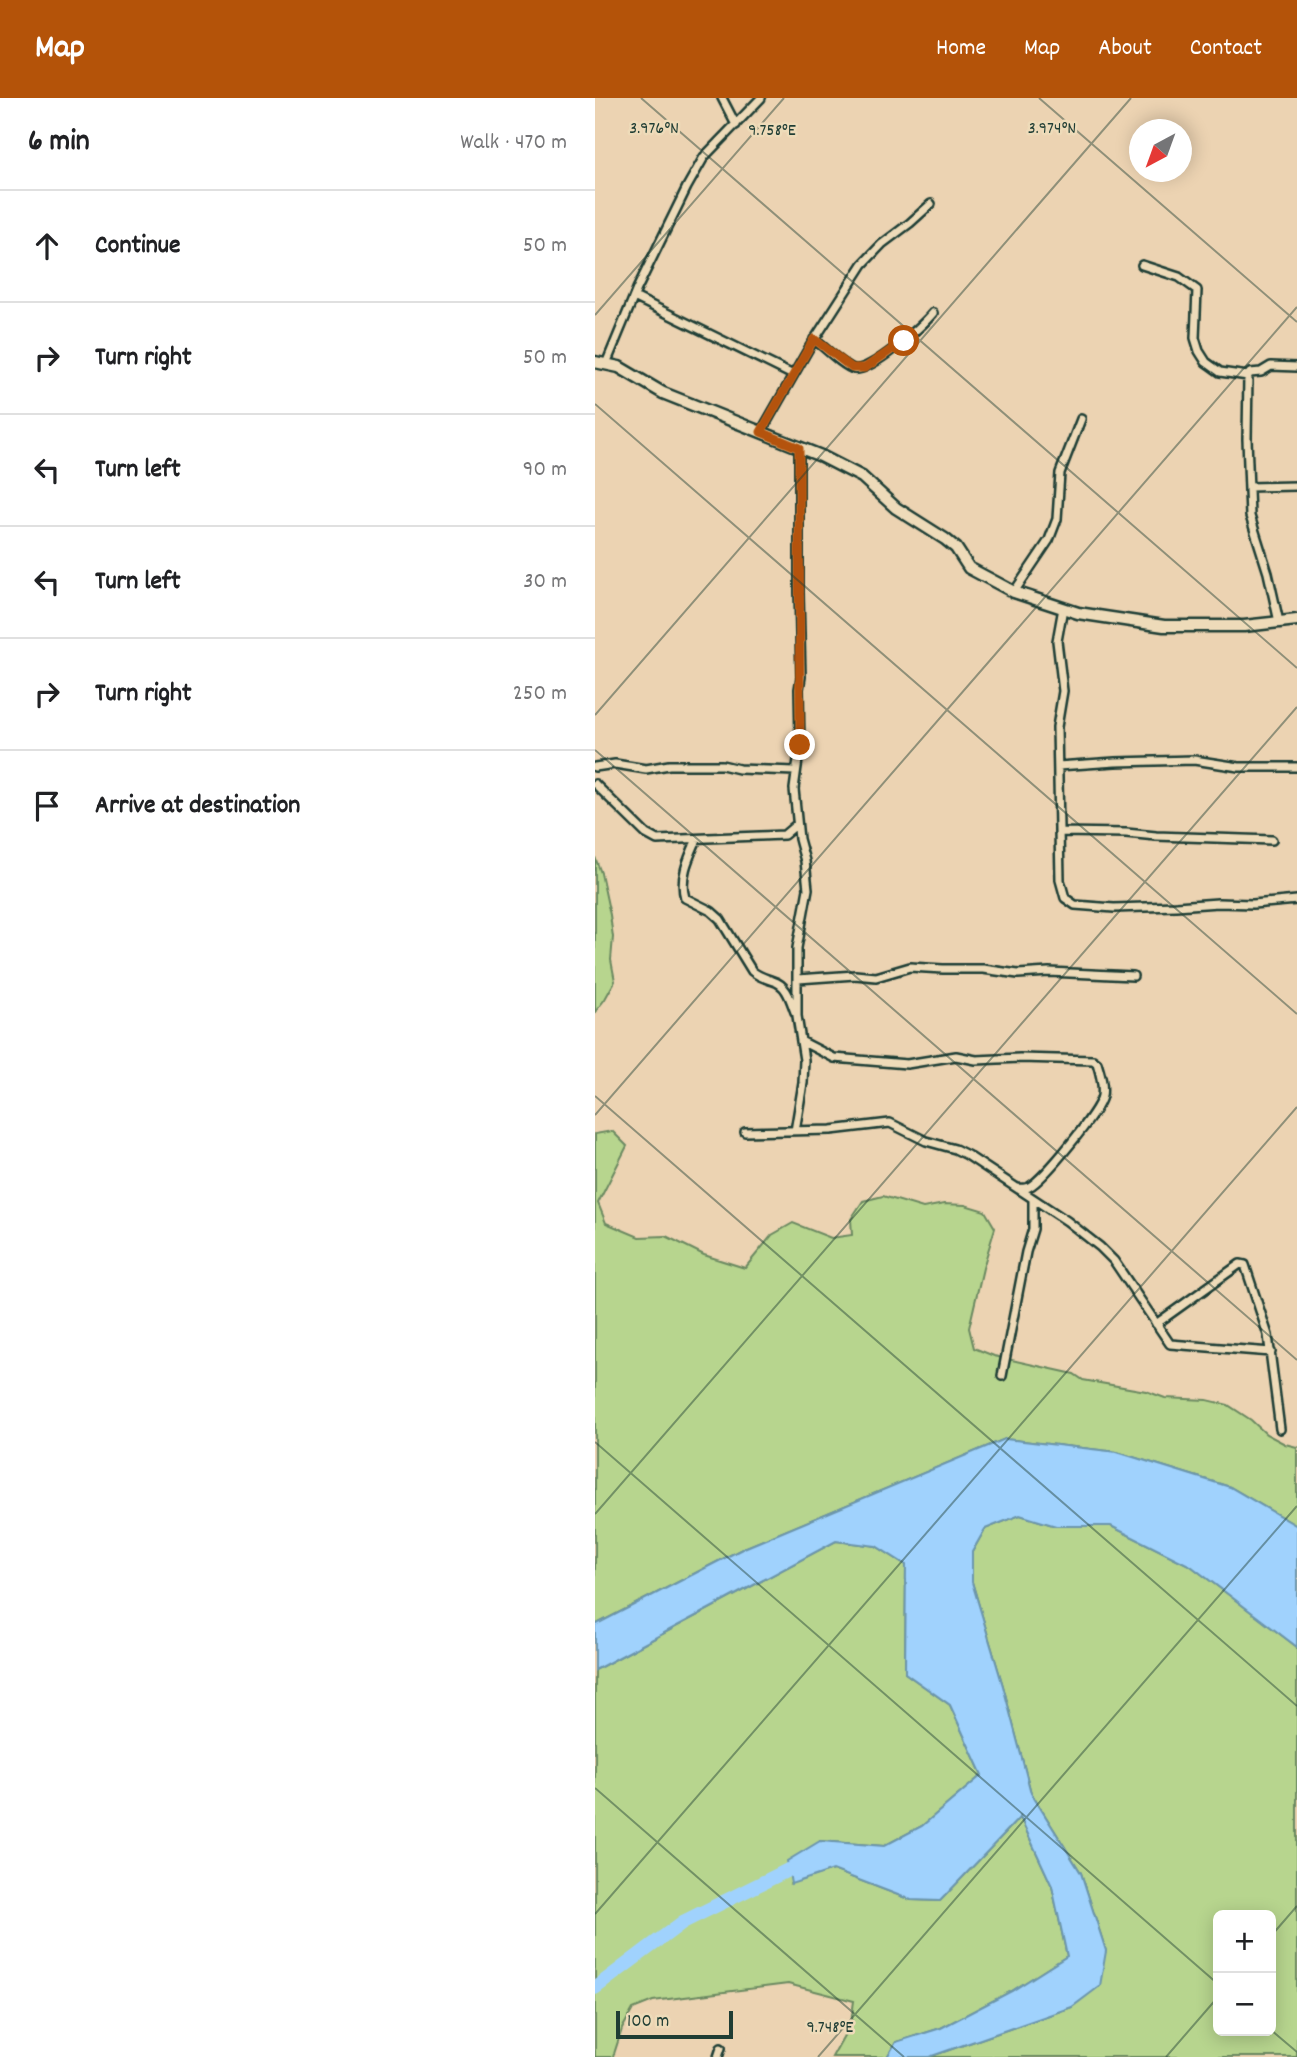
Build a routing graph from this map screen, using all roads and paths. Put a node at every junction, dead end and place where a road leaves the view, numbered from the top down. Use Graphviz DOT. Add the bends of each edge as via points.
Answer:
graph roads {
  1 [pos="722,98"];
  2 [pos="761,98"];
  3 [pos="736,125"];
  4 [pos="931,204"];
  5 [pos="1142,265"];
  6 [pos="634,297"];
  7 [pos="933,313"];
  8 [pos="814,339"];
  9 [pos="601,363"];
  10 [pos="1297,367"];
  11 [pos="793,375"];
  12 [pos="1248,376"];
  13 [pos="1081,419"];
  14 [pos="761,432"];
  15 [pos="799,448"];
  16 [pos="1297,486"];
  17 [pos="1249,487"];
  18 [pos="1014,592"];
  19 [pos="1063,608"];
  20 [pos="1297,620"];
  21 [pos="1279,622"];
  22 [pos="1058,766"];
  23 [pos="1297,767"];
  24 [pos="595,768"];
  25 [pos="795,771"];
  26 [pos="595,784"];
  27 [pos="797,824"];
  28 [pos="1060,832"];
  29 [pos="697,839"];
  30 [pos="1272,840"];
  31 [pos="1297,900"];
  32 [pos="1133,976"];
  33 [pos="798,979"];
  34 [pos="797,1016"];
  35 [pos="801,1041"];
  36 [pos="795,1131"];
  37 [pos="745,1132"];
  38 [pos="1014,1187"];
  39 [pos="1033,1200"];
  40 [pos="1156,1324"];
  41 [pos="1271,1353"];
  42 [pos="1002,1376"];
  43 [pos="1280,1429"];
  44 [pos="721,2048"];
  45 [pos="718,2057"];
  1 -- 3 [label="street"];
  2 -- 3 [label="street"];
  3 -- 6 [label="street" via="704,157"];
  4 -- 8 [label="street" via="872,252"];
  5 -- 12 [label="street" via="1194,286 1199,351 1220,372"];
  6 -- 9 [label="street"];
  6 -- 11 [label="street"];
  7 -- 8 [label="street" via="914,333 865,368 852,368"];
  8 -- 11 [label="street"];
  9 -- 14 [label="main road"];
  10 -- 12 [label="street" via="1271,366"];
  11 -- 14 [label="street"];
  12 -- 17 [label="street"];
  13 -- 18 [label="street" via="1060,473 1053,529"];
  14 -- 15 [label="main road"];
  15 -- 18 [label="main road" via="862,477 896,508 945,538 969,568"];
  15 -- 25 [label="street" via="801,677"];
  16 -- 17 [label="street"];
  17 -- 21 [label="street" via="1252,526"];
  18 -- 19 [label="main road"];
  19 -- 21 [label="main road" via="1164,626"];
  19 -- 22 [label="street" via="1057,641 1063,691 1057,727"];
  20 -- 21 [label="main road"];
  22 -- 23 [label="street" via="1194,760 1239,767"];
  22 -- 28 [label="street"];
  24 -- 25 [label="street" via="615,764 646,769 722,765"];
  25 -- 27 [label="street"];
  26 -- 29 [label="street" via="652,838"];
  27 -- 29 [label="street" via="784,835"];
  27 -- 33 [label="street" via="808,889 797,948"];
  28 -- 30 [label="street"];
  28 -- 31 [label="street" via="1060,880 1065,898 1075,905 1114,908"];
  29 -- 34 [label="street" via="686,867 685,898 720,919 752,971 784,987"];
  32 -- 33 [label="street" via="910,967 876,977"];
  33 -- 34 [label="street"];
  34 -- 35 [label="street"];
  35 -- 36 [label="street" via="803,1083"];
  35 -- 38 [label="street" via="834,1058 907,1064 956,1056 1093,1060 1102,1088 1098,1106 1030,1186"];
  36 -- 37 [label="street"];
  36 -- 38 [label="street" via="894,1124 967,1155"];
  38 -- 39 [label="street"];
  39 -- 40 [label="street" via="1067,1221 1114,1261"];
  39 -- 42 [label="street" via="1034,1229 1025,1252"];
  40 -- 41 [label="street" via="1170,1344"];
  40 -- 41 [label="street" via="1243,1263"];
  41 -- 43 [label="street"];
  44 -- 45 [label="street"];
}
